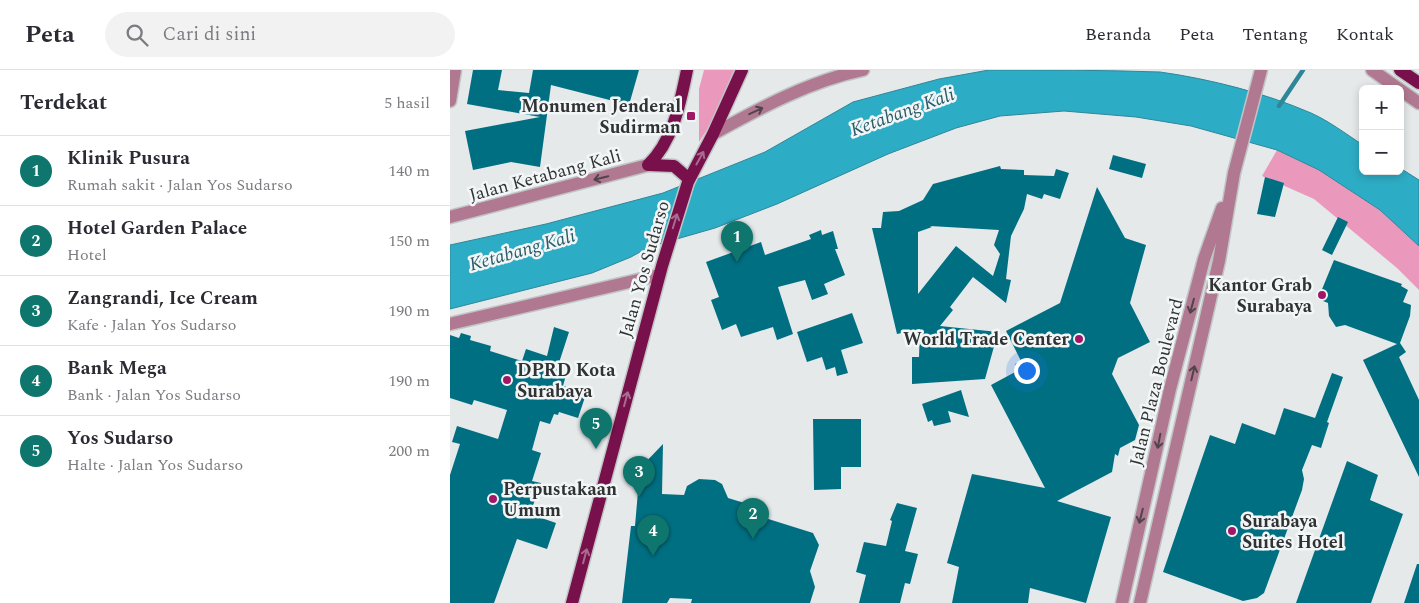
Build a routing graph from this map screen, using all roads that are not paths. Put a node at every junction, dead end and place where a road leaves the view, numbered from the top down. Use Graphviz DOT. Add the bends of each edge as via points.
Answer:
graph roads {
  1 [pos="455,70"];
  2 [pos="687,70"];
  3 [pos="742,70"];
  4 [pos="863,70"];
  5 [pos="1261,70"];
  6 [pos="1372,70"];
  7 [pos="1400,70"];
  8 [pos="1419,83"];
  9 [pos="450,101"];
  10 [pos="1419,103"];
  11 [pos="713,134"];
  12 [pos="648,166"];
  13 [pos="1234,173"];
  14 [pos="688,180"];
  15 [pos="450,217"];
  16 [pos="659,275"];
  17 [pos="450,324"];
  18 [pos="1166,408"];
  19 [pos="1184,412"];
  20 [pos="1123,599"];
  21 [pos="1140,600"];
  22 [pos="572,603"];
  1 -- 9 [label="street"];
  2 -- 12 [label="main road" via="672,126 659,154"];
  3 -- 11 [label="main road, Jalan Yos Sudarso"];
  11 -- 4 [label="street, one-way" via="746,115 814,85"];
  5 -- 13 [label="street, Jalan Plaza Boulevard"];
  6 -- 10 [label="street"];
  7 -- 8 [label="main road"];
  14 -- 11 [label="main road, Jalan Yos Sudarso, one-way"];
  12 -- 14 [label="main road" via="674,166"];
  12 -- 15 [label="street, Jalan Ketabang Kali, one-way"];
  13 -- 18 [label="street, Jalan Plaza Boulevard, one-way" via="1204,259"];
  19 -- 13 [label="street, Jalan Plaza Boulevard, one-way" via="1219,261"];
  16 -- 14 [label="main road, Jalan Yos Sudarso, one-way"];
  16 -- 17 [label="street"];
  22 -- 16 [label="main road, Jalan Yos Sudarso, one-way"];
  18 -- 19 [label="street"];
  18 -- 20 [label="street, Jalan Plaza Boulevard, one-way"];
  19 -- 21 [label="street, Jalan Plaza Boulevard"];
  20 -- 21 [label="street"];
}
